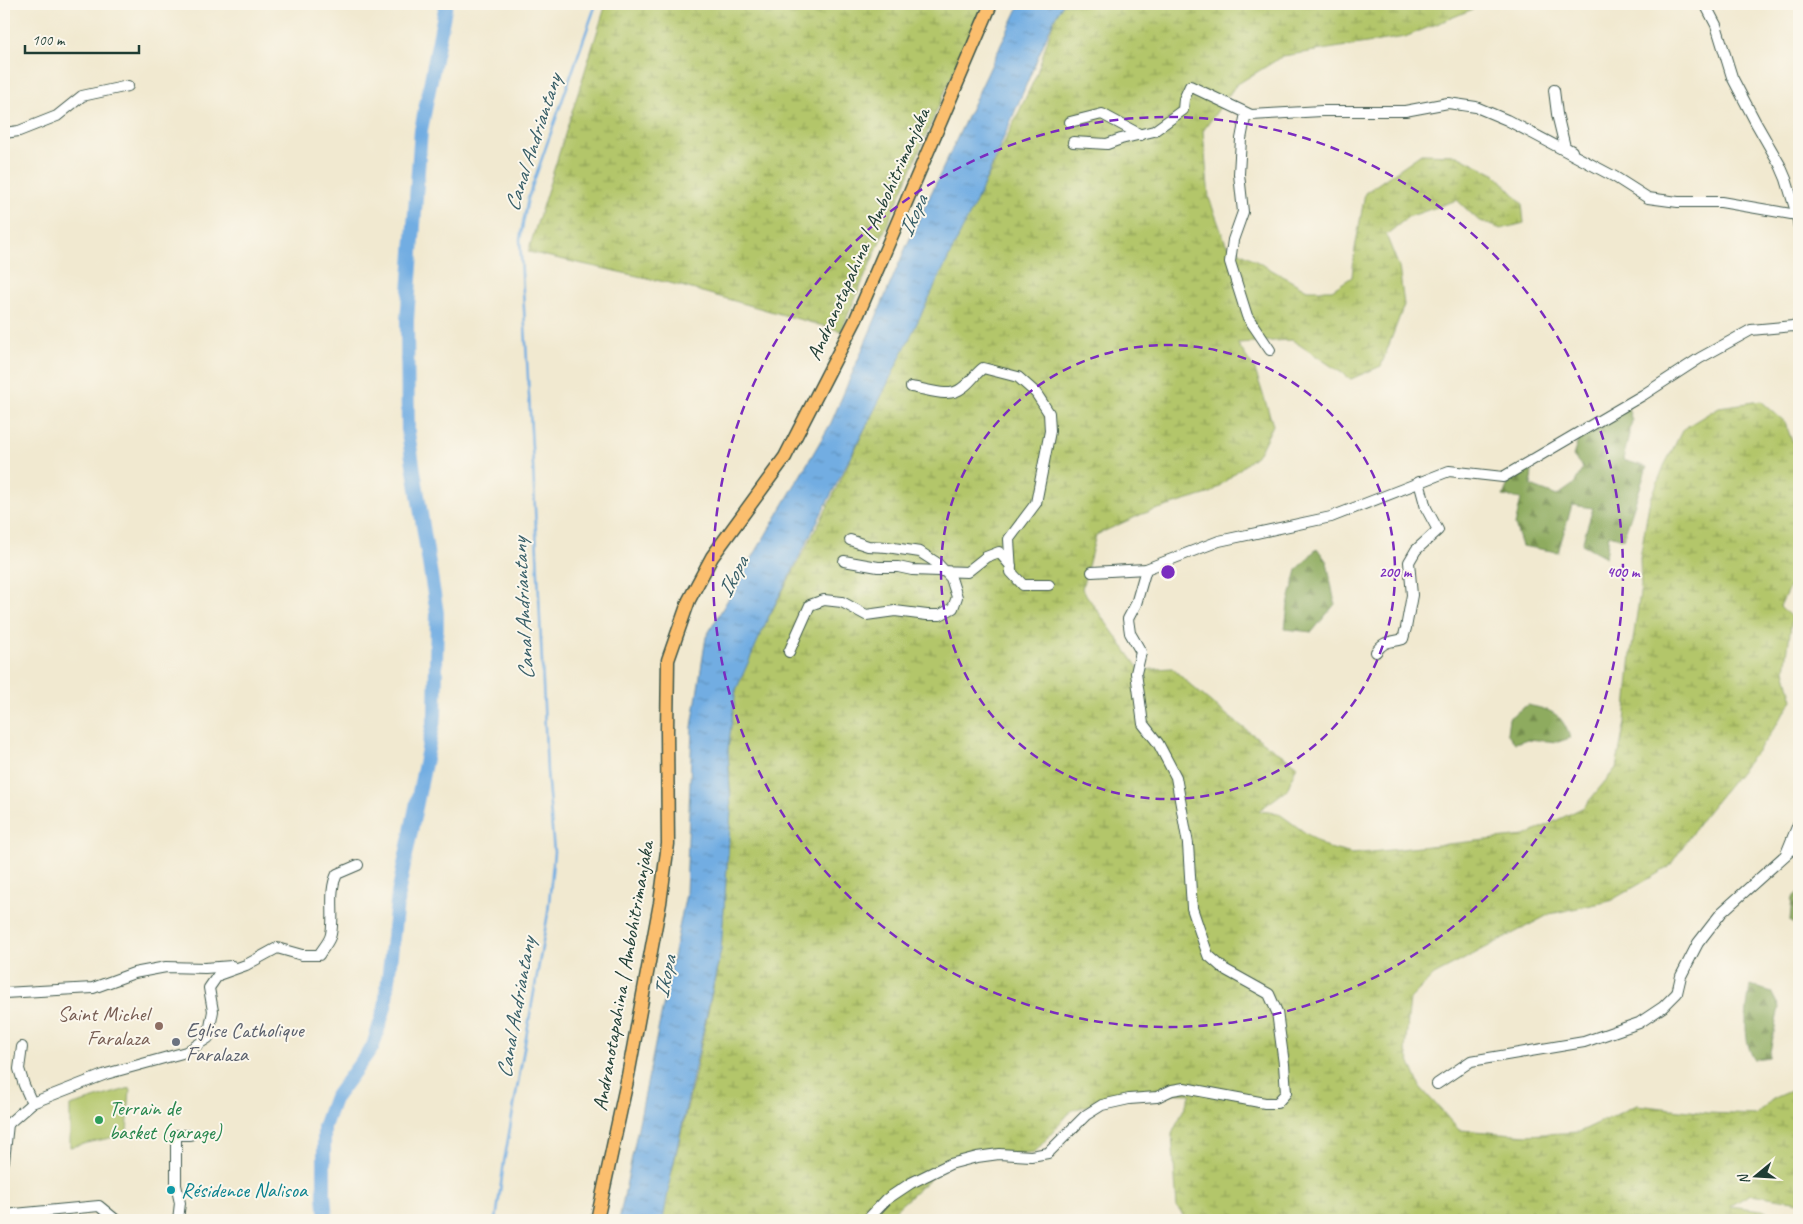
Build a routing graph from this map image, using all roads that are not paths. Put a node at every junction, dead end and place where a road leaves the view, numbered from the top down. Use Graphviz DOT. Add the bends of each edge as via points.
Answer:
graph roads {
  1 [pos="991,4"];
  2 [pos="1706,4"];
  3 [pos="128,86"];
  4 [pos="1554,90"];
  5 [pos="1251,115"];
  6 [pos="1070,122"];
  7 [pos="4,134"];
  8 [pos="1141,135"];
  9 [pos="1073,142"];
  10 [pos="1678,202"];
  11 [pos="1798,214"];
  12 [pos="1799,228"];
  13 [pos="1799,327"];
  14 [pos="1270,350"];
  15 [pos="911,387"];
  16 [pos="1419,482"];
  17 [pos="850,540"];
  18 [pos="844,561"];
  19 [pos="1011,566"];
  20 [pos="1146,569"];
  21 [pos="944,571"];
  22 [pos="1092,572"];
  23 [pos="1048,585"];
  24 [pos="789,652"];
  25 [pos="1376,652"];
  26 [pos="1799,822"];
  27 [pos="1799,843"];
  28 [pos="1786,854"];
  29 [pos="358,865"];
  30 [pos="246,965"];
  31 [pos="4,993"];
  32 [pos="22,1048"];
  33 [pos="1437,1084"];
  34 [pos="32,1103"];
  35 [pos="190,1135"];
  36 [pos="4,1154"];
  37 [pos="4,1215"];
  38 [pos="116,1220"];
  39 [pos="178,1220"];
  40 [pos="597,1220"];
  41 [pos="867,1220"];
  1 -- 40 [label="main road, Andranotapahina | Ambohitrimanjaka" via="856,319 785,457 712,557 689,600 668,660 668,844 627,1081"];
  2 -- 11 [label="street" via="1716,24 1732,77 1780,164"];
  3 -- 7 [label="street" via="82,96 57,116"];
  4 -- 10 [label="street" via="1565,147 1640,191"];
  5 -- 8 [label="street" via="1190,86 1183,110 1154,132"];
  5 -- 10 [label="street" via="1405,111 1448,103 1476,107 1608,173 1648,198"];
  5 -- 14 [label="street" via="1245,118 1241,139 1239,174 1243,212 1233,240 1230,262 1247,316"];
  6 -- 8 [label="street" via="1102,114"];
  8 -- 9 [label="street" via="1107,144"];
  10 -- 11 [label="street" via="1721,202"];
  11 -- 12 [label="street"];
  13 -- 16 [label="street" via="1751,330 1503,477 1449,472"];
  15 -- 19 [label="street" via="949,395 962,389 983,368 1018,377 1036,393 1049,413 1050,431 1036,503 1009,540"];
  16 -- 20 [label="street" via="1331,517 1219,541"];
  16 -- 25 [label="street" via="1426,508 1438,530 1416,550 1409,562 1412,595 1403,639 1392,639"];
  17 -- 21 [label="street" via="868,546 920,552"];
  18 -- 21 [label="street" via="878,567"];
  19 -- 21 [label="street" via="999,552 986,557 967,572"];
  19 -- 23 [label="street" via="1011,572 1023,585"];
  20 -- 22 [label="street"];
  20 -- 41 [label="street" via="1128,619 1130,632 1141,652 1136,673 1143,724 1158,743 1176,777 1188,844 1192,908 1208,955 1224,969 1269,994 1277,1012 1286,1093 1277,1103 1266,1103 1184,1088 1157,1097 1102,1105 1086,1115 1048,1153 1031,1156 999,1154 950,1164 887,1199"];
  21 -- 24 [label="street" via="951,578 957,597 953,608 940,615 896,611 866,614 842,602 824,600 810,605"];
  26 -- 28 [label="street"];
  27 -- 28 [label="street"];
  28 -- 33 [label="street" via="1722,912 1698,943 1681,976 1677,992 1663,1007 1639,1023 1584,1042 1471,1061"];
  29 -- 30 [label="street" via="337,874 332,883 331,935 320,955 302,955 277,948"];
  30 -- 31 [label="street" via="166,967 134,973 93,988"];
  30 -- 34 [label="street" via="218,975 209,988 213,1010 208,1038 186,1052 106,1074"];
  32 -- 34 [label="street" via="19,1069"];
  34 -- 36 [label="street" via="8,1124"];
  35 -- 39 [label="street" via="176,1135"];
  37 -- 38 [label="street" via="99,1206"];
}
